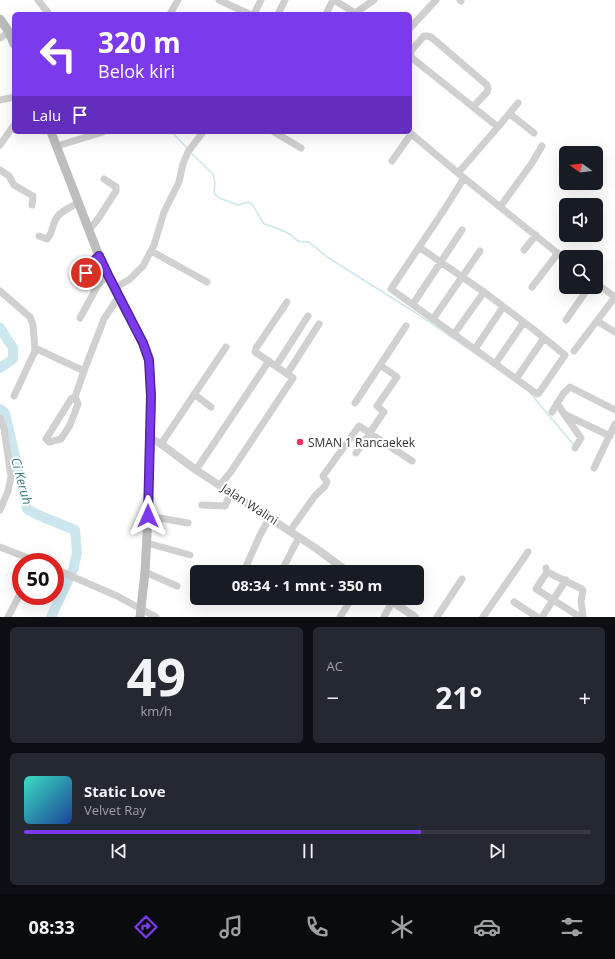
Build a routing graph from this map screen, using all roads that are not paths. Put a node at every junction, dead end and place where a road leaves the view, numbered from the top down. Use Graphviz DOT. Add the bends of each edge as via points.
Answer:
graph roads {
  1 [pos="38,0"];
  2 [pos="178,0"];
  3 [pos="219,0"];
  4 [pos="261,0"];
  5 [pos="285,0"];
  6 [pos="334,0"];
  7 [pos="374,0"];
  8 [pos="436,0"];
  9 [pos="47,12"];
  10 [pos="171,12"];
  11 [pos="245,12"];
  12 [pos="255,12"];
  13 [pos="279,12"];
  14 [pos="327,12"];
  15 [pos="352,12"];
  16 [pos="358,12"];
  17 [pos="0,19"];
  18 [pos="412,26"];
  19 [pos="9,32"];
  20 [pos="0,38"];
  21 [pos="12,39"];
  22 [pos="412,50"];
  23 [pos="412,57"];
  24 [pos="12,97"];
  25 [pos="0,100"];
  26 [pos="518,103"];
  27 [pos="473,107"];
  28 [pos="510,114"];
  29 [pos="498,127"];
  30 [pos="12,128"];
  31 [pos="534,133"];
  32 [pos="52,134"];
  33 [pos="96,134"];
  34 [pos="202,134"];
  35 [pos="277,134"];
  36 [pos="409,134"];
  37 [pos="411,134"];
  38 [pos="0,145"];
  39 [pos="57,146"];
  40 [pos="542,146"];
  41 [pos="301,148"];
  42 [pos="392,162"];
  43 [pos="0,170"];
  44 [pos="461,176"];
  45 [pos="104,179"];
  46 [pos="78,203"];
  47 [pos="32,205"];
  48 [pos="500,207"];
  49 [pos="89,230"];
  50 [pos="462,230"];
  51 [pos="536,235"];
  52 [pos="39,236"];
  53 [pos="419,248"];
  54 [pos="524,250"];
  55 [pos="151,251"];
  56 [pos="480,251"];
  57 [pos="558,253"];
  58 [pos="99,256"];
  59 [pos="442,262"];
  60 [pos="108,275"];
  61 [pos="462,276"];
  62 [pos="76,280"];
  63 [pos="207,282"];
  64 [pos="532,287"];
  65 [pos="603,288"];
  66 [pos="0,291"];
  67 [pos="117,292"];
  68 [pos="484,292"];
  69 [pos="584,294"];
  70 [pos="615,297"];
  71 [pos="287,302"];
  72 [pos="413,304"];
  73 [pos="503,307"];
  74 [pos="308,316"];
  75 [pos="80,318"];
  76 [pos="433,319"];
  77 [pos="566,320"];
  78 [pos="597,320"];
  79 [pos="524,322"];
  80 [pos="319,324"];
  81 [pos="406,326"];
  82 [pos="615,332"];
  83 [pos="454,334"];
  84 [pos="544,338"];
  85 [pos="226,347"];
  86 [pos="35,348"];
  87 [pos="475,349"];
  88 [pos="574,351"];
  89 [pos="269,361"];
  90 [pos="495,364"];
  91 [pos="380,365"];
  92 [pos="276,366"];
  93 [pos="84,370"];
  94 [pos="287,374"];
  95 [pos="516,379"];
  96 [pos="194,394"];
  97 [pos="14,396"];
  98 [pos="75,397"];
  99 [pos="354,403"];
  100 [pos="557,403"];
  101 [pos="211,408"];
  102 [pos="615,410"];
  103 [pos="552,412"];
  104 [pos="564,414"];
  105 [pos="0,418"];
  106 [pos="615,424"];
  107 [pos="587,425"];
  108 [pos="370,433"];
  109 [pos="2,435"];
  110 [pos="610,436"];
  111 [pos="150,438"];
  112 [pos="580,438"];
  113 [pos="162,444"];
  114 [pos="575,448"];
  115 [pos="356,453"];
  116 [pos="412,461"];
  117 [pos="594,468"];
  118 [pos="196,470"];
  119 [pos="220,485"];
  120 [pos="231,492"];
  121 [pos="202,505"];
  122 [pos="0,510"];
  123 [pos="148,516"];
  124 [pos="270,517"];
  125 [pos="188,523"];
  126 [pos="290,531"];
  127 [pos="299,537"];
  128 [pos="147,543"];
  129 [pos="1,549"];
  130 [pos="528,552"];
  131 [pos="12,553"];
  132 [pos="190,555"];
  133 [pos="247,565"];
  134 [pos="285,565"];
  135 [pos="333,565"];
  136 [pos="145,572"];
  137 [pos="64,573"];
  138 [pos="462,579"];
  139 [pos="566,580"];
  140 [pos="177,586"];
  141 [pos="553,600"];
  142 [pos="514,602"];
  143 [pos="14,605"];
  144 [pos="348,605"];
  145 [pos="388,605"];
  146 [pos="397,605"];
  147 [pos="141,613"];
  148 [pos="8,617"];
  149 [pos="156,617"];
  150 [pos="340,617"];
  151 [pos="384,617"];
  152 [pos="415,617"];
  153 [pos="437,617"];
  154 [pos="483,617"];
  155 [pos="537,617"];
  156 [pos="542,617"];
  157 [pos="581,617"];
  1 -- 9 [label="street"];
  2 -- 10 [label="street"];
  3 -- 11 [label="street"];
  4 -- 12 [label="street"];
  5 -- 13 [label="street"];
  6 -- 14 [label="street"];
  6 -- 15 [label="street"];
  7 -- 16 [label="street"];
  8 -- 18 [label="street"];
  17 -- 19 [label="main road"];
  19 -- 20 [label="street"];
  19 -- 21 [label="main road"];
  22 -- 27 [label="street" via="424,36 431,37 488,85 487,92"];
  23 -- 27 [label="street"];
  24 -- 25 [label="street"];
  26 -- 28 [label="street"];
  27 -- 29 [label="street"];
  28 -- 29 [label="street"];
  28 -- 31 [label="street"];
  29 -- 44 [label="street"];
  30 -- 38 [label="street"];
  32 -- 39 [label="main road"];
  33 -- 39 [label="street"];
  34 -- 55 [label="street" via="183,164 179,182 164,212"];
  35 -- 41 [label="street"];
  36 -- 42 [label="street"];
  37 -- 44 [label="street"];
  39 -- 46 [label="main road"];
  40 -- 48 [label="street"];
  43 -- 47 [label="street" via="9,176 14,185 33,196"];
  44 -- 48 [label="street"];
  44 -- 53 [label="street"];
  45 -- 49 [label="street" via="116,187 116,191"];
  46 -- 49 [label="main road"];
  46 -- 52 [label="street" via="55,219 51,235 47,239"];
  48 -- 51 [label="street"];
  49 -- 58 [label="main road"];
  50 -- 59 [label="street"];
  51 -- 54 [label="street"];
  51 -- 57 [label="street"];
  53 -- 59 [label="street"];
  53 -- 72 [label="street" via="391,288"];
  55 -- 63 [label="street"];
  55 -- 67 [label="street" via="143,266"];
  56 -- 61 [label="street"];
  57 -- 64 [label="street"];
  58 -- 60 [label="main road"];
  58 -- 62 [label="street" via="90,265 82,281"];
  59 -- 61 [label="street"];
  59 -- 72 [label="street"];
  60 -- 67 [label="main road"];
  60 -- 75 [label="street" via="98,285"];
  61 -- 68 [label="street"];
  61 -- 76 [label="street"];
  65 -- 70 [label="street"];
  66 -- 86 [label="street" via="30,317"];
  67 -- 93 [label="street"];
  67 -- 111 [label="main road" via="149,360"];
  68 -- 73 [label="street"];
  68 -- 83 [label="street"];
  69 -- 77 [label="street"];
  70 -- 78 [label="street"];
  71 -- 89 [label="street" via="255,350"];
  72 -- 76 [label="street"];
  73 -- 79 [label="street"];
  73 -- 87 [label="street"];
  74 -- 92 [label="street"];
  76 -- 83 [label="street"];
  78 -- 82 [label="street"];
  78 -- 88 [label="street"];
  79 -- 84 [label="street"];
  79 -- 90 [label="street"];
  80 -- 94 [label="street"];
  81 -- 91 [label="street"];
  83 -- 87 [label="street"];
  84 -- 95 [label="street"];
  84 -- 95 [label="street" via="564,357 538,394"];
  85 -- 96 [label="street"];
  86 -- 93 [label="street"];
  86 -- 97 [label="street"];
  87 -- 90 [label="street"];
  89 -- 92 [label="street"];
  89 -- 118 [label="street"];
  90 -- 95 [label="street"];
  91 -- 99 [label="street"];
  91 -- 108 [label="street" via="397,377 377,406 384,412"];
  92 -- 94 [label="street"];
  93 -- 98 [label="street"];
  94 -- 119 [label="street" via="293,378 290,383"];
  96 -- 101 [label="street"];
  96 -- 113 [label="street"];
  98 -- 98 [label="street" via="70,399 46,438 49,442 62,437 70,424 78,404"];
  100 -- 102 [label="street" via="570,387"];
  100 -- 103 [label="street"];
  100 -- 104 [label="street"];
  104 -- 107 [label="street"];
  104 -- 112 [label="street"];
  105 -- 109 [label="street" via="4,428"];
  106 -- 110 [label="street"];
  107 -- 110 [label="street"];
  107 -- 112 [label="street"];
  108 -- 115 [label="street"];
  108 -- 116 [label="street"];
  108 -- 126 [label="street" via="359,426 323,476 327,482 325,486"];
  109 -- 122 [label="street" via="11,476"];
  110 -- 117 [label="street"];
  111 -- 113 [label="street, Jalan Walini"];
  111 -- 123 [label="main road"];
  112 -- 114 [label="street"];
  113 -- 118 [label="street, Jalan Walini"];
  118 -- 119 [label="street, Jalan Walini"];
  119 -- 120 [label="street, Jalan Walini"];
  120 -- 121 [label="street" via="225,506"];
  120 -- 124 [label="street, Jalan Walini"];
  123 -- 125 [label="street"];
  123 -- 128 [label="main road"];
  124 -- 126 [label="street, Jalan Walini"];
  124 -- 133 [label="street"];
  126 -- 127 [label="street, Jalan Walini"];
  127 -- 134 [label="street"];
  127 -- 135 [label="street, Jalan Walini" via="317,549"];
  128 -- 132 [label="street"];
  128 -- 136 [label="main road"];
  129 -- 131 [label="street"];
  130 -- 154 [label="street"];
  136 -- 140 [label="street"];
  136 -- 147 [label="main road"];
  137 -- 147 [label="street" via="116,596"];
  138 -- 153 [label="street"];
  139 -- 141 [label="street"];
  139 -- 141 [label="street" via="547,570 536,589"];
  139 -- 157 [label="street" via="583,591"];
  141 -- 156 [label="street"];
  141 -- 157 [label="street"];
  142 -- 155 [label="street"];
  143 -- 148 [label="street"];
  144 -- 150 [label="street"];
  145 -- 151 [label="street"];
  146 -- 152 [label="street"];
  147 -- 149 [label="street"];
}
